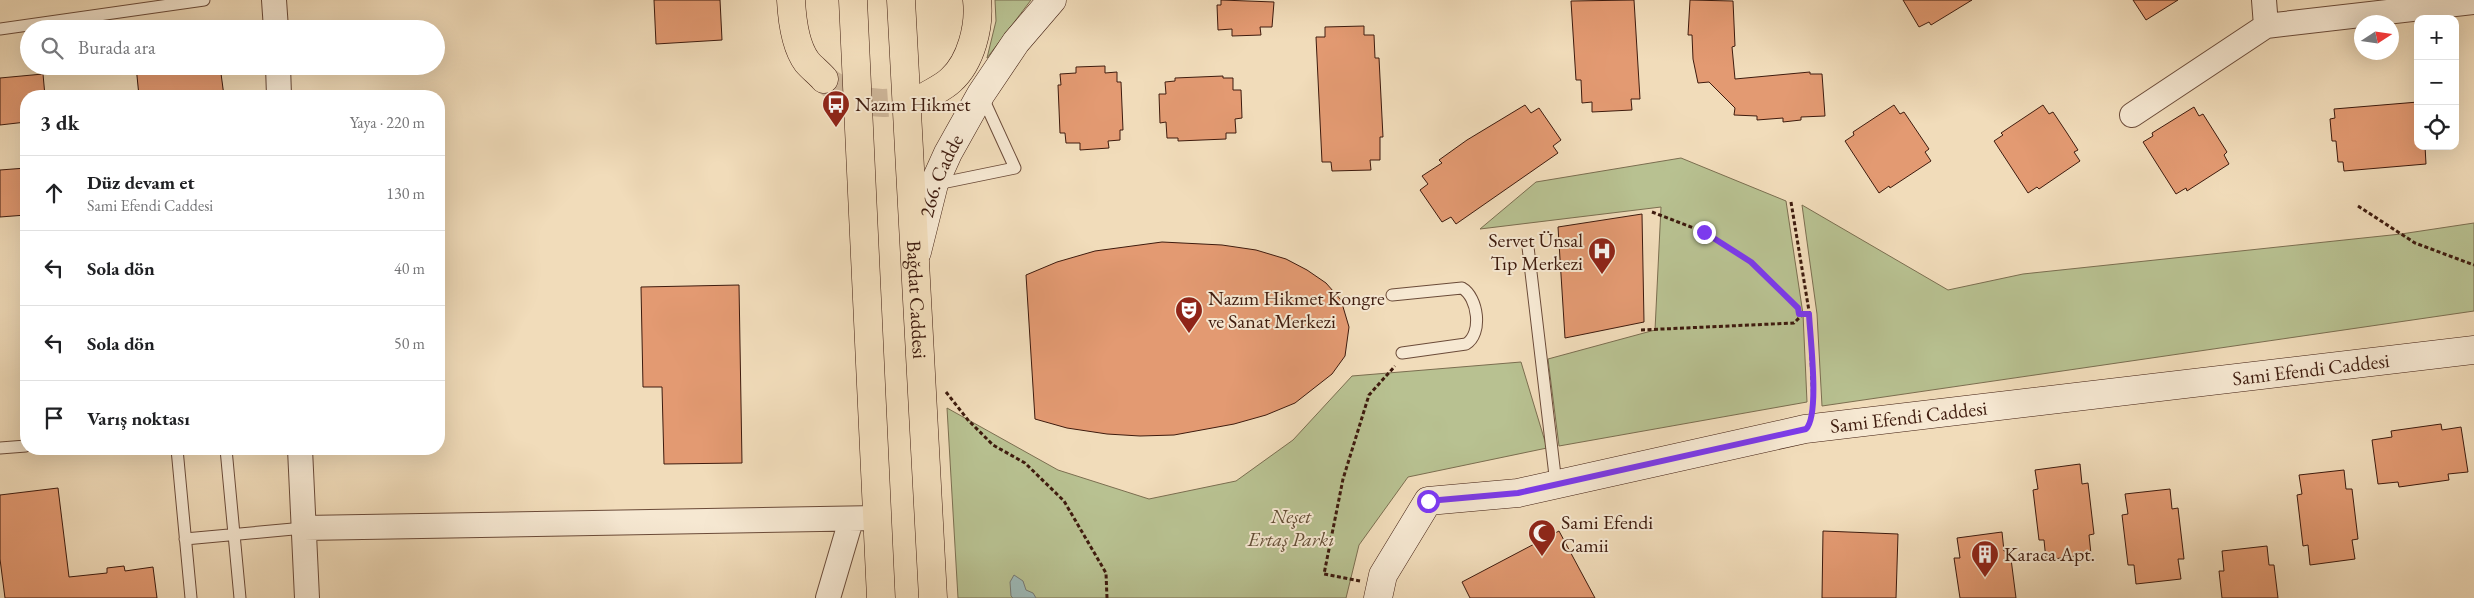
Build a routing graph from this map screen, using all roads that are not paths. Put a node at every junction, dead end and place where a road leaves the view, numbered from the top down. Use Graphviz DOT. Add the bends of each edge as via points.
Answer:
graph roads {
  1 [pos="204,0"];
  2 [pos="274,0"];
  3 [pos="791,0"];
  4 [pos="853,0"];
  5 [pos="901,0"];
  6 [pos="977,0"];
  7 [pos="1052,0"];
  8 [pos="2264,0"];
  9 [pos="2474,2"];
  10 [pos="63,20"];
  11 [pos="275,20"];
  12 [pos="20,26"];
  13 [pos="2266,26"];
  14 [pos="0,29"];
  15 [pos="279,75"];
  16 [pos="824,78"];
  17 [pos="280,90"];
  18 [pos="981,94"];
  19 [pos="928,95"];
  20 [pos="2132,115"];
  21 [pos="934,184"];
  22 [pos="1528,247"];
  23 [pos="914,260"];
  24 [pos="1392,295"];
  25 [pos="2474,350"];
  26 [pos="1402,353"];
  27 [pos="20,446"];
  28 [pos="0,448"];
  29 [pos="178,455"];
  30 [pos="227,455"];
  31 [pos="300,455"];
  32 [pos="1556,484"];
  33 [pos="864,519"];
  34 [pos="304,528"];
  35 [pos="235,534"];
  36 [pos="186,539"];
  37 [pos="1379,592"];
  38 [pos="191,598"];
  39 [pos="240,598"];
  40 [pos="307,598"];
  41 [pos="828,598"];
  42 [pos="882,598"];
  43 [pos="932,598"];
  1 -- 10 [label="lane"];
  2 -- 11 [label="street"];
  3 -- 16 [label="main road" via="801,50 806,61"];
  4 -- 33 [label="main road"];
  5 -- 23 [label="main road, Bağdat Caddesi"];
  6 -- 19 [label="main road" via="978,21 965,62 951,80"];
  7 -- 18 [label="main road, 266. Cadde" via="1016,42"];
  8 -- 13 [label="street"];
  9 -- 13 [label="street"];
  12 -- 14 [label="lane"];
  13 -- 20 [label="street"];
  15 -- 17 [label="street"];
  18 -- 21 [label="main road, 266. Cadde"];
  18 -- 21 [label="lane" via="1015,168"];
  21 -- 23 [label="main road, 266. Cadde"];
  22 -- 32 [label="lane"];
  23 -- 43 [label="main road, Bağdat Caddesi"];
  24 -- 26 [label="lane" via="1462,288 1474,302 1477,332 1470,342"];
  25 -- 32 [label="main road, Sami Efendi Caddesi" via="1806,429"];
  27 -- 28 [label="lane"];
  29 -- 36 [label="lane"];
  30 -- 35 [label="lane"];
  31 -- 34 [label="street"];
  32 -- 37 [label="main road, Sami Efendi Caddesi" via="1518,493 1428,501 1383,575"];
  33 -- 34 [label="street"];
  33 -- 41 [label="street"];
  33 -- 42 [label="main road"];
  34 -- 35 [label="lane"];
  34 -- 40 [label="street"];
  35 -- 36 [label="lane"];
  35 -- 39 [label="lane"];
  36 -- 38 [label="lane"];
}
